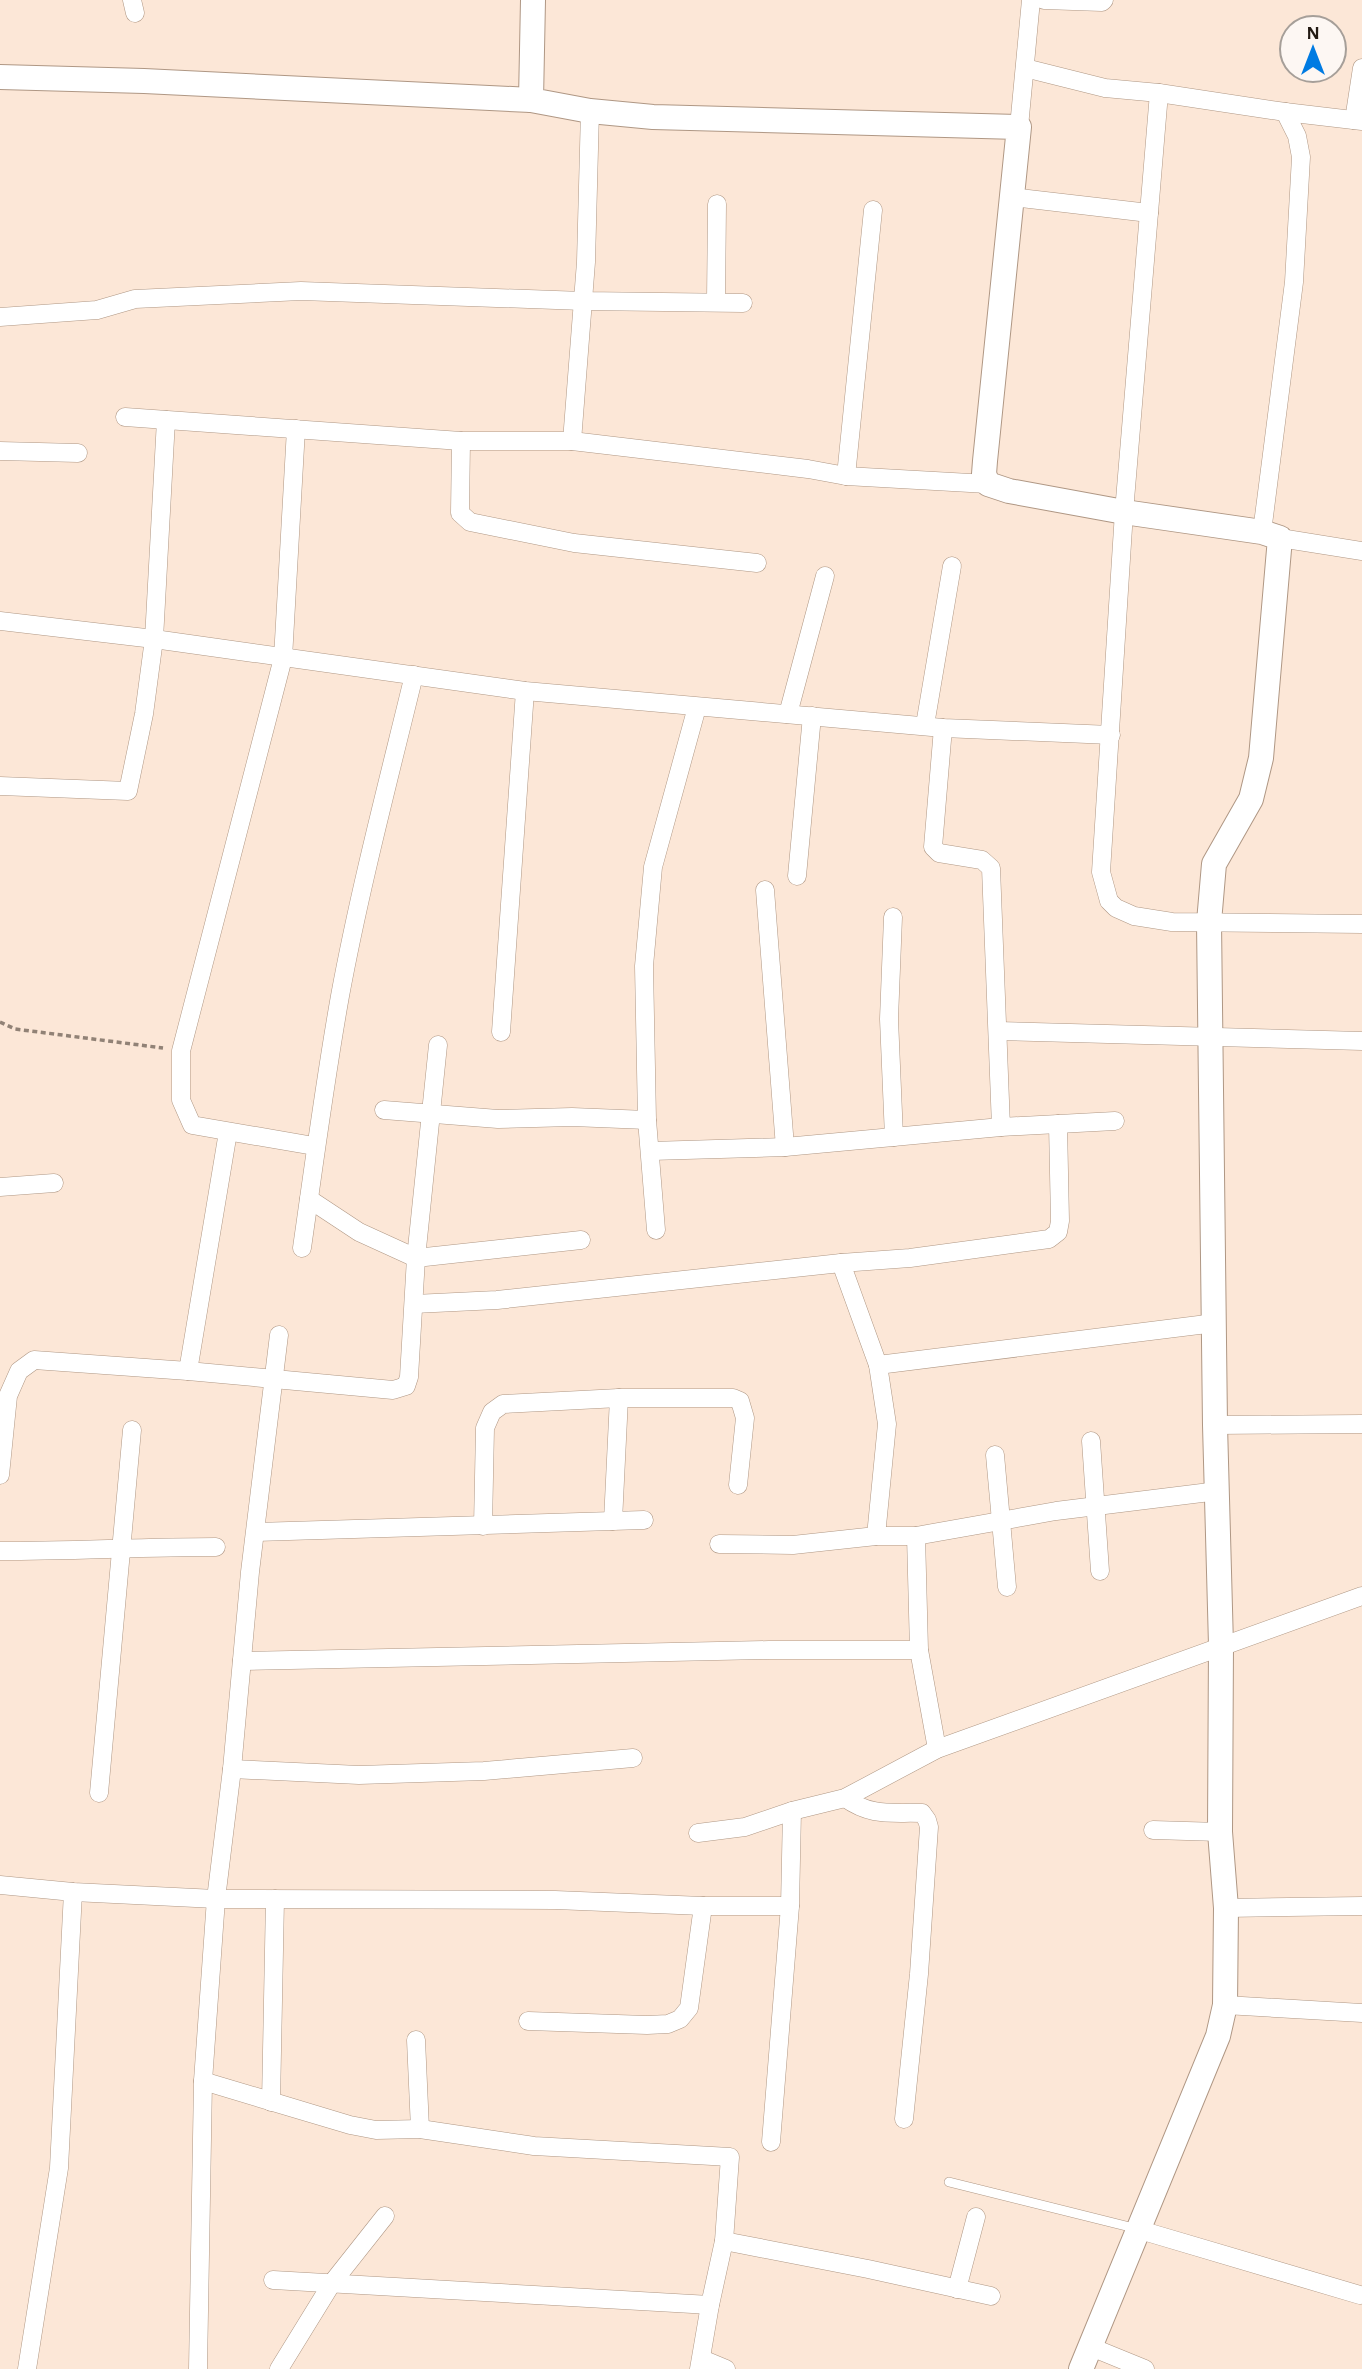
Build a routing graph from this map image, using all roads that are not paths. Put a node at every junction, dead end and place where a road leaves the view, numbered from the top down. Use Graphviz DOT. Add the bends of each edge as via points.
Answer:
graph roads {
  1 [pos="533,0"];
  2 [pos="1031,0"];
  3 [pos="1044,0"];
  4 [pos="1104,0"];
  5 [pos="1025,68"];
  6 [pos="1362,68"];
  7 [pos="0,77"];
  8 [pos="1159,93"];
  9 [pos="531,100"];
  10 [pos="590,111"];
  11 [pos="1285,112"];
  12 [pos="1358,120"];
  13 [pos="1019,127"];
  14 [pos="1012,197"];
  15 [pos="717,204"];
  16 [pos="873,210"];
  17 [pos="1149,213"];
  18 [pos="583,301"];
  19 [pos="716,302"];
  20 [pos="743,303"];
  21 [pos="0,317"];
  22 [pos="125,417"];
  23 [pos="166,420"];
  24 [pos="296,429"];
  25 [pos="461,441"];
  26 [pos="572,441"];
  27 [pos="0,451"];
  28 [pos="78,453"];
  29 [pos="846,476"];
  30 [pos="988,484"];
  31 [pos="1125,512"];
  32 [pos="1271,535"];
  33 [pos="1362,551"];
  34 [pos="757,563"];
  35 [pos="953,566"];
  36 [pos="825,576"];
  37 [pos="0,621"];
  38 [pos="154,639"];
  39 [pos="283,659"];
  40 [pos="414,675"];
  41 [pos="525,691"];
  42 [pos="697,707"];
  43 [pos="788,714"];
  44 [pos="812,716"];
  45 [pos="934,726"];
  46 [pos="1111,735"];
  47 [pos="0,786"];
  48 [pos="797,876"];
  49 [pos="765,890"];
  50 [pos="893,917"];
  51 [pos="1209,922"];
  52 [pos="1362,924"];
  53 [pos="998,1031"];
  54 [pos="501,1032"];
  55 [pos="1210,1038"];
  56 [pos="1362,1041"];
  57 [pos="438,1045"];
  58 [pos="384,1110"];
  59 [pos="432,1115"];
  60 [pos="647,1120"];
  61 [pos="1115,1121"];
  62 [pos="1058,1124"];
  63 [pos="1000,1127"];
  64 [pos="228,1132"];
  65 [pos="894,1137"];
  66 [pos="314,1146"];
  67 [pos="785,1147"];
  68 [pos="651,1151"];
  69 [pos="54,1183"];
  70 [pos="0,1187"];
  71 [pos="309,1199"];
  72 [pos="656,1230"];
  73 [pos="581,1240"];
  74 [pos="302,1248"];
  75 [pos="416,1258"];
  76 [pos="841,1263"];
  77 [pos="414,1304"];
  78 [pos="1214,1323"];
  79 [pos="279,1335"];
  80 [pos="878,1365"];
  81 [pos="188,1371"];
  82 [pos="274,1378"];
  83 [pos="619,1398"];
  84 [pos="1215,1424"];
  85 [pos="1362,1424"];
  86 [pos="132,1430"];
  87 [pos="1091,1441"];
  88 [pos="995,1455"];
  89 [pos="0,1475"];
  90 [pos="738,1485"];
  91 [pos="1218,1491"];
  92 [pos="1096,1506"];
  93 [pos="644,1520"];
  94 [pos="613,1521"];
  95 [pos="1000,1521"];
  96 [pos="483,1526"];
  97 [pos="256,1532"];
  98 [pos="876,1536"];
  99 [pos="916,1536"];
  100 [pos="719,1544"];
  101 [pos="122,1547"];
  102 [pos="216,1547"];
  103 [pos="0,1551"];
  104 [pos="1100,1571"];
  105 [pos="1007,1587"];
  106 [pos="1362,1596"];
  107 [pos="1221,1645"];
  108 [pos="919,1650"];
  109 [pos="242,1661"];
  110 [pos="937,1749"];
  111 [pos="633,1758"];
  112 [pos="232,1769"];
  113 [pos="99,1793"];
  114 [pos="845,1798"];
  115 [pos="792,1811"];
  116 [pos="1153,1830"];
  117 [pos="1220,1832"];
  118 [pos="698,1833"];
  119 [pos="0,1885"];
  120 [pos="73,1892"];
  121 [pos="216,1899"];
  122 [pos="275,1899"];
  123 [pos="703,1906"];
  124 [pos="790,1906"];
  125 [pos="1362,1906"];
  126 [pos="1226,1908"];
  127 [pos="1225,2005"];
  128 [pos="1362,2013"];
  129 [pos="528,2021"];
  130 [pos="416,2040"];
  131 [pos="203,2081"];
  132 [pos="271,2102"];
  133 [pos="904,2119"];
  134 [pos="421,2129"];
  135 [pos="771,2141"];
  136 [pos="949,2182"];
  137 [pos="384,2216"];
  138 [pos="976,2217"];
  139 [pos="1140,2230"];
  140 [pos="724,2241"];
  141 [pos="273,2280"];
  142 [pos="332,2283"];
  143 [pos="957,2289"];
  144 [pos="1360,2295"];
  145 [pos="991,2296"];
  146 [pos="710,2305"];
  147 [pos="1086,2358"];
  148 [pos="701,2364"];
  149 [pos="27,2369"];
  150 [pos="198,2369"];
  151 [pos="279,2369"];
  152 [pos="726,2369"];
  153 [pos="1145,2369"];
  1 -- 9 [label="street"];
  2 -- 5 [label="street"];
  3 -- 4 [label="street"];
  5 -- 8 [label="street" via="1105,88"];
  5 -- 13 [label="street"];
  6 -- 12 [label="street"];
  7 -- 9 [label="street"];
  8 -- 11 [label="street"];
  8 -- 17 [label="street"];
  9 -- 10 [label="street"];
  10 -- 13 [label="street" via="653,117"];
  10 -- 18 [label="street"];
  11 -- 12 [label="street"];
  11 -- 32 [label="street" via="1301,158"];
  13 -- 14 [label="street"];
  14 -- 17 [label="street"];
  14 -- 30 [label="street" via="985,461"];
  15 -- 19 [label="street"];
  16 -- 29 [label="street"];
  17 -- 31 [label="street"];
  18 -- 19 [label="street"];
  18 -- 21 [label="street" via="301,291 135,299 97,310"];
  18 -- 26 [label="street"];
  19 -- 20 [label="street"];
  22 -- 23 [label="street"];
  23 -- 24 [label="street"];
  23 -- 38 [label="street"];
  24 -- 25 [label="street"];
  24 -- 39 [label="street"];
  25 -- 26 [label="street"];
  25 -- 34 [label="street" via="460,513 470,522 574,543"];
  26 -- 29 [label="street"];
  27 -- 28 [label="street"];
  29 -- 30 [label="street"];
  30 -- 31 [label="street"];
  31 -- 32 [label="street"];
  31 -- 46 [label="street"];
  32 -- 33 [label="street"];
  32 -- 51 [label="street" via="1261,758 1251,799 1214,864"];
  35 -- 45 [label="street"];
  36 -- 43 [label="street"];
  37 -- 38 [label="street"];
  38 -- 39 [label="street"];
  38 -- 47 [label="street" via="128,791"];
  39 -- 40 [label="street"];
  39 -- 64 [label="street" via="181,1051 181,1100 192,1125"];
  40 -- 41 [label="street"];
  40 -- 66 [label="street" via="371,852"];
  41 -- 42 [label="street"];
  41 -- 54 [label="street"];
  42 -- 43 [label="street"];
  42 -- 60 [label="street" via="653,867 644,966"];
  43 -- 44 [label="street"];
  44 -- 45 [label="street"];
  44 -- 48 [label="street"];
  45 -- 46 [label="street"];
  45 -- 53 [label="street" via="933,847 939,853 982,860 991,868"];
  46 -- 51 [label="street" via="1101,872 1109,901 1134,916"];
  49 -- 67 [label="street"];
  50 -- 65 [label="street" via="889,1019"];
  51 -- 52 [label="street"];
  51 -- 55 [label="street"];
  53 -- 55 [label="street"];
  53 -- 63 [label="street"];
  55 -- 56 [label="street"];
  55 -- 78 [label="street"];
  57 -- 59 [label="street"];
  58 -- 59 [label="street"];
  59 -- 60 [label="street"];
  59 -- 75 [label="street"];
  60 -- 68 [label="street"];
  61 -- 62 [label="street"];
  62 -- 63 [label="street"];
  62 -- 76 [label="street" via="1060,1221 1054,1236 910,1258"];
  63 -- 65 [label="street"];
  64 -- 66 [label="street"];
  64 -- 81 [label="street"];
  65 -- 67 [label="street"];
  66 -- 71 [label="street"];
  67 -- 68 [label="street"];
  68 -- 72 [label="street"];
  69 -- 70 [label="street"];
  71 -- 74 [label="street"];
  71 -- 75 [label="street" via="359,1232"];
  73 -- 75 [label="street"];
  75 -- 77 [label="street"];
  76 -- 77 [label="street" via="497,1300"];
  76 -- 80 [label="street"];
  77 -- 82 [label="street" via="405,1386 393,1390"];
  78 -- 80 [label="street"];
  78 -- 84 [label="street"];
  79 -- 82 [label="street"];
  80 -- 98 [label="street" via="887,1424"];
  81 -- 82 [label="street"];
  81 -- 89 [label="street" via="34,1360 19,1371 8,1395"];
  82 -- 97 [label="street"];
  83 -- 90 [label="street" via="718,1396 740,1401 745,1418"];
  83 -- 94 [label="street"];
  83 -- 96 [label="street" via="496,1408 485,1428"];
  84 -- 85 [label="street"];
  84 -- 91 [label="street"];
  86 -- 101 [label="street"];
  87 -- 92 [label="street"];
  88 -- 95 [label="street"];
  91 -- 92 [label="street"];
  91 -- 107 [label="street"];
  92 -- 95 [label="street"];
  92 -- 104 [label="street"];
  93 -- 94 [label="street"];
  94 -- 96 [label="street"];
  95 -- 99 [label="street"];
  95 -- 105 [label="street"];
  96 -- 97 [label="street"];
  97 -- 109 [label="street"];
  98 -- 99 [label="street"];
  98 -- 100 [label="street" via="793,1545"];
  99 -- 108 [label="street"];
  101 -- 102 [label="street"];
  101 -- 103 [label="street"];
  101 -- 113 [label="street"];
  106 -- 107 [label="street"];
  107 -- 110 [label="street"];
  107 -- 117 [label="street"];
  108 -- 109 [label="street"];
  108 -- 110 [label="street"];
  109 -- 112 [label="street"];
  110 -- 114 [label="street"];
  111 -- 112 [label="street" via="484,1771 373,1774"];
  112 -- 121 [label="street"];
  114 -- 115 [label="street"];
  114 -- 133 [label="street" via="869,1812 922,1813 929,1827"];
  115 -- 118 [label="street" via="745,1827"];
  115 -- 124 [label="street"];
  116 -- 117 [label="street"];
  117 -- 126 [label="street"];
  119 -- 120 [label="street"];
  120 -- 121 [label="street"];
  120 -- 149 [label="street" via="59,2168"];
  121 -- 122 [label="street"];
  121 -- 131 [label="street"];
  122 -- 123 [label="street" via="555,1900"];
  122 -- 132 [label="street"];
  123 -- 124 [label="street"];
  123 -- 129 [label="street" via="689,2008 680,2019 647,2025"];
  124 -- 135 [label="street"];
  125 -- 126 [label="street"];
  126 -- 127 [label="street"];
  127 -- 128 [label="street"];
  127 -- 139 [label="street" via="1218,2036"];
  130 -- 134 [label="street"];
  131 -- 132 [label="street"];
  131 -- 150 [label="street"];
  132 -- 134 [label="street" via="376,2130"];
  134 -- 140 [label="street" via="534,2146 730,2157"];
  136 -- 139 [label="lane"];
  137 -- 142 [label="street"];
  138 -- 143 [label="street"];
  139 -- 144 [label="street"];
  139 -- 147 [label="street"];
  140 -- 143 [label="street"];
  140 -- 146 [label="street"];
  141 -- 142 [label="street"];
  142 -- 146 [label="street"];
  142 -- 151 [label="street"];
  143 -- 145 [label="street"];
  146 -- 148 [label="street"];
  147 -- 153 [label="street"];
  148 -- 152 [label="street"];
}
